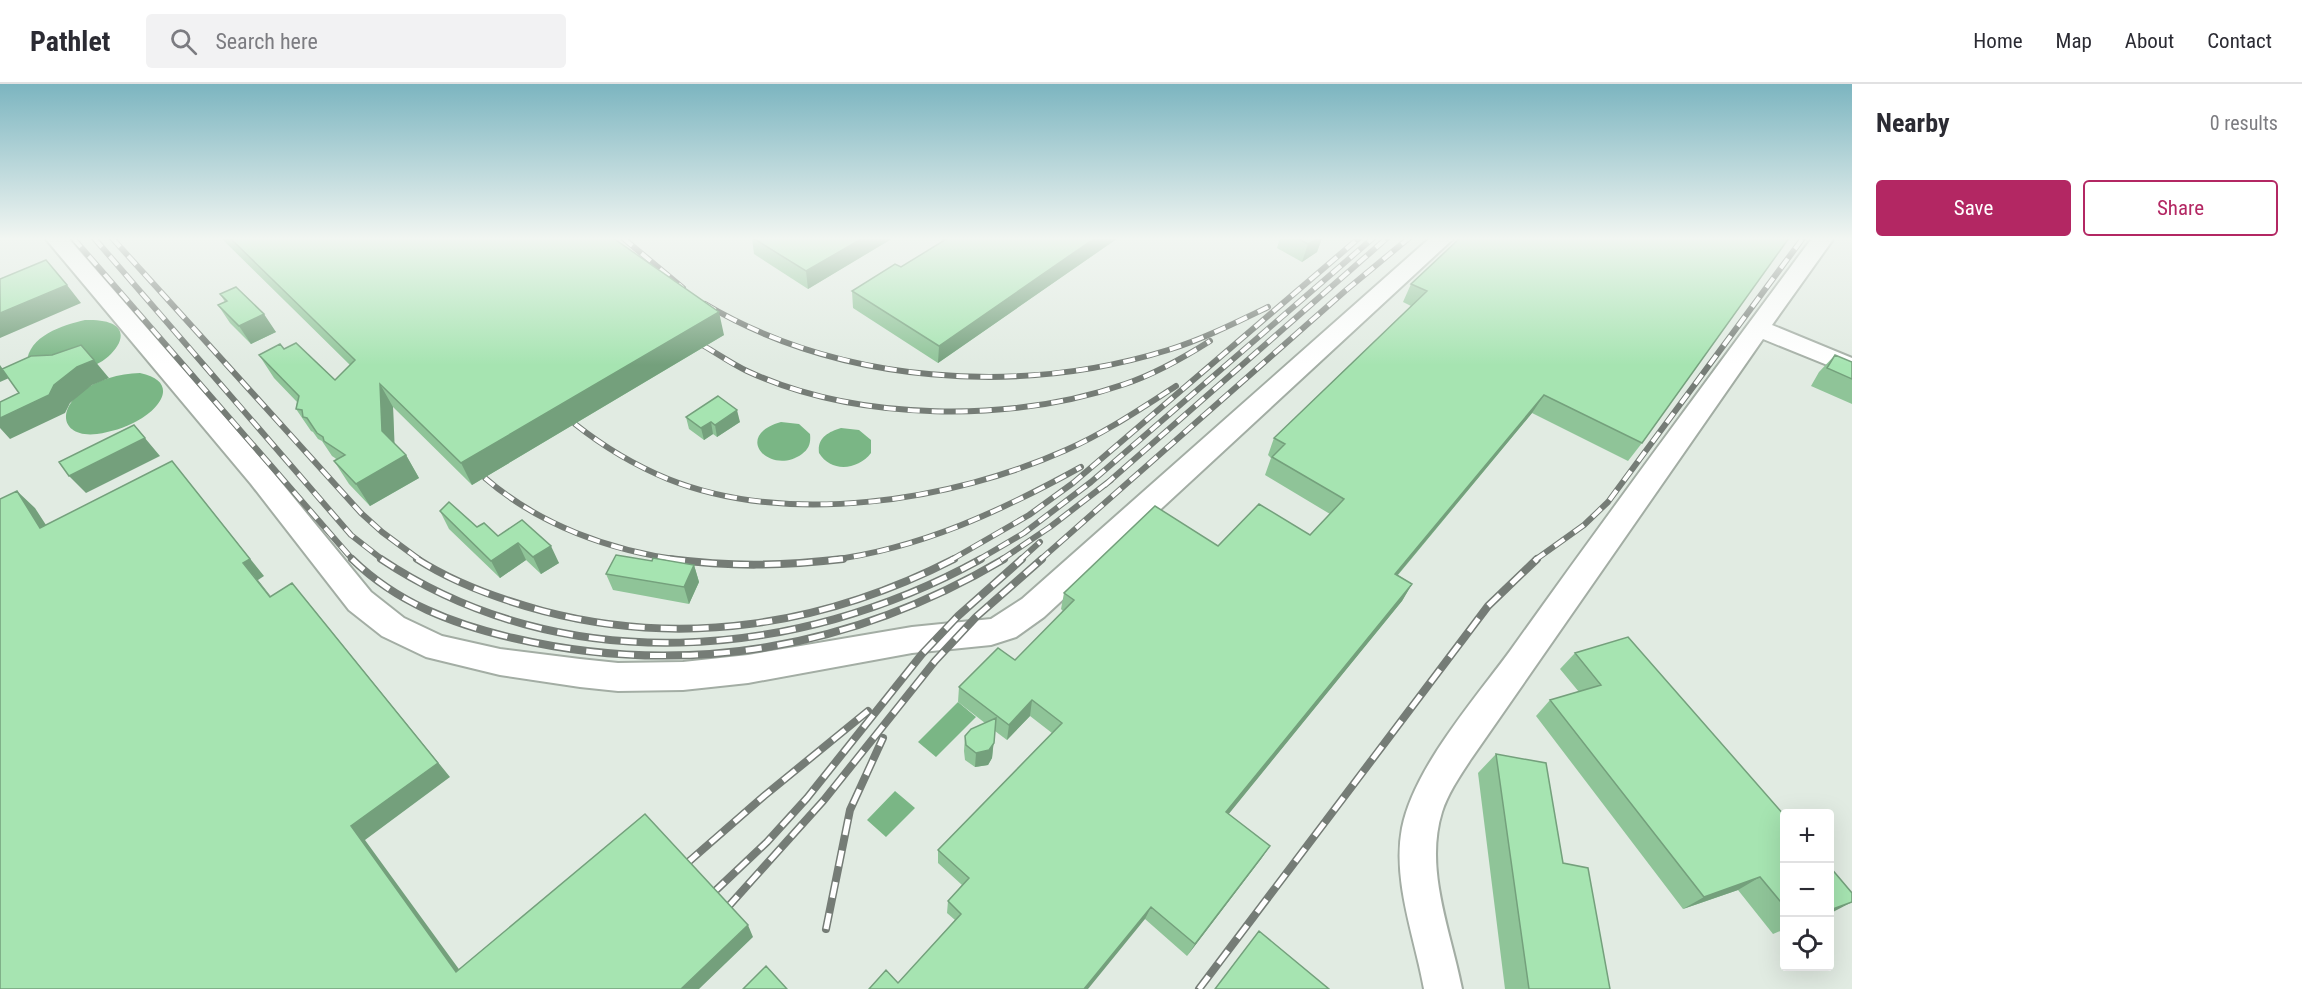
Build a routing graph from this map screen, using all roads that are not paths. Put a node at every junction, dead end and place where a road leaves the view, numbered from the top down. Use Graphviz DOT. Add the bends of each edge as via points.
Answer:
graph roads {
  1 [pos="84,280"];
  2 [pos="1396,280"];
  3 [pos="1792,280"];
  4 [pos="1758,328"];
  5 [pos="1852,367"];
  6 [pos="1443,989"];
  1 -- 2 [label="street" via="261,477 360,601 393,627 436,648 500,662 618,677 748,669 1005,628 1042,600"];
  3 -- 4 [label="street"];
  4 -- 5 [label="street"];
  4 -- 6 [label="street" via="1526,654 1438,782 1426,807 1419,854"];
}
